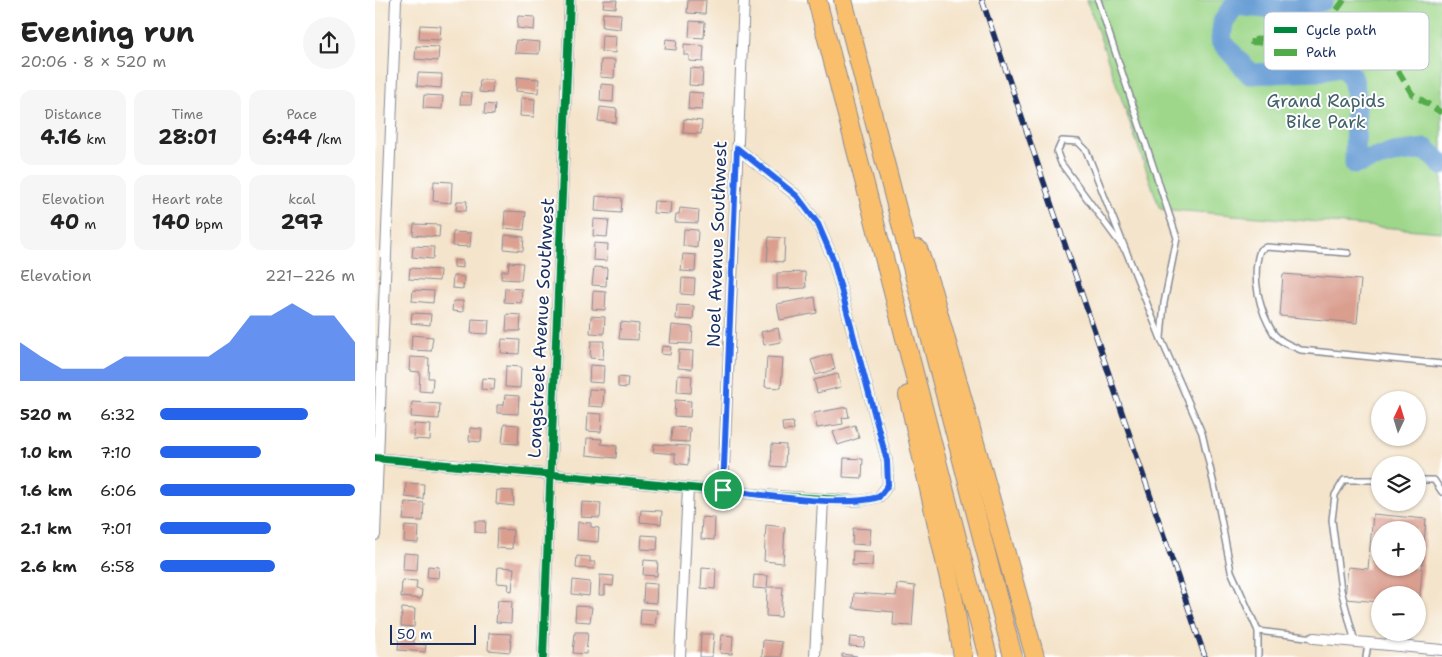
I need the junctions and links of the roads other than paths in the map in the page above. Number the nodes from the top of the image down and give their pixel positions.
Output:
1 (396, 0) edge
2 (570, 0) edge
3 (744, 0) edge
4 (817, 0) edge
5 (843, 0) edge
6 (1098, 0) edge
7 (737, 148) junction
8 (887, 169) junction
9 (872, 215) junction
10 (1127, 253) junction
11 (1348, 253) dead end
12 (1161, 339) junction
13 (1442, 364) edge
14 (376, 458) edge
15 (549, 474) junction
16 (1371, 480) edge
17 (1426, 480) edge
18 (688, 488) junction
19 (723, 490) junction
20 (1442, 492) edge
21 (823, 500) junction
22 (375, 535) edge
23 (1258, 631) junction
24 (1314, 638) joint
25 (1355, 642) junction
26 (1368, 643) junction
27 (1442, 650) edge
28 (543, 657) edge
29 (680, 657) edge
30 (815, 657) edge
31 (963, 657) edge
32 (987, 657) edge
33 (1013, 657) edge
34 (1035, 657) edge
35 (1258, 657) edge
36 (1366, 657) edge

1 - 14 street
2 - 15 street, Longstreet Avenue Southwest
3 - 7 street, Noel Avenue Southwest
4 - 9 highway
5 - 8 highway
6 - 12 lane
7 - 19 street, Noel Avenue Southwest
7 - 21 street
8 - 33 highway
8 - 34 highway
9 - 31 highway
9 - 32 highway
10 - 10 lane
10 - 12 lane
11 - 13 lane
12 - 23 lane
14 - 15 street
14 - 22 street
15 - 18 street
15 - 28 street, Longstreet Avenue Southwest
16 - 25 lane
17 - 20 lane
18 - 19 street
18 - 29 street
19 - 21 street
21 - 30 street
23 - 24 lane
23 - 35 lane
24 - 25 street
25 - 26 street
26 - 27 street
26 - 36 lane

